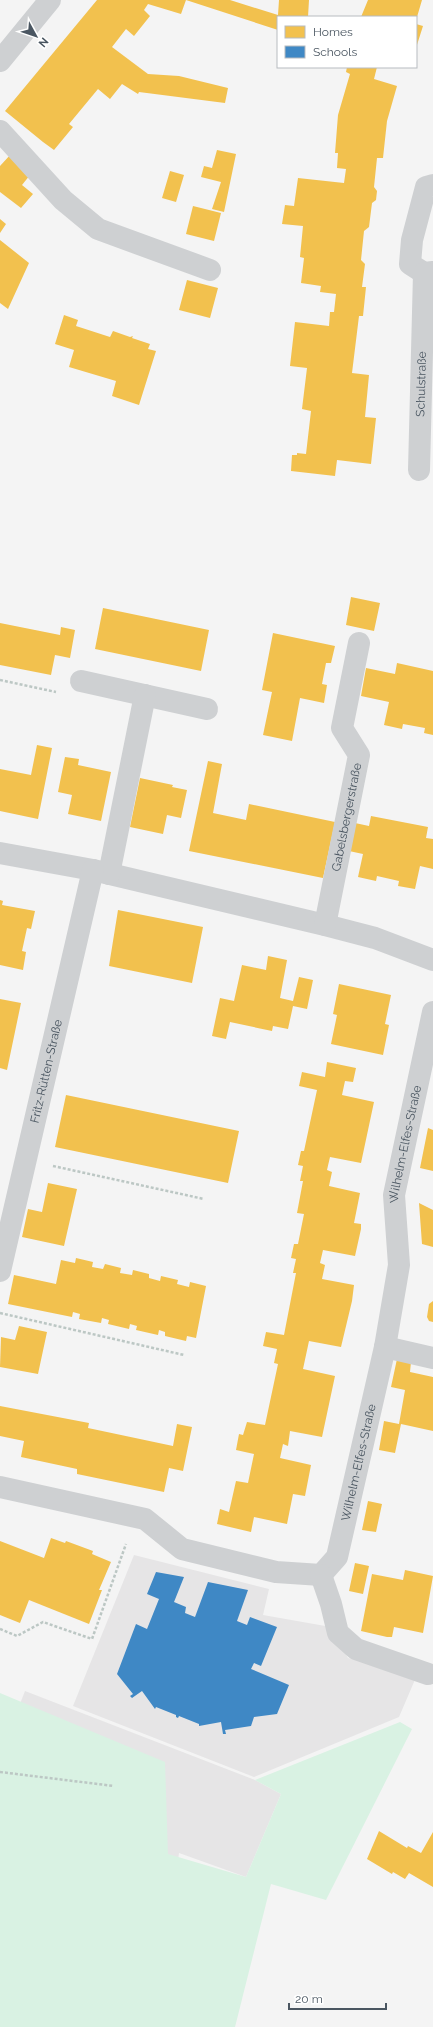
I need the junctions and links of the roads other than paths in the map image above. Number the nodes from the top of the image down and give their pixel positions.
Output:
1 (50, 0) edge
2 (0, 61) edge
3 (0, 131) edge
4 (433, 185) edge
5 (210, 270) dead end
6 (428, 272) edge
7 (419, 470) dead end
8 (359, 643) dead end
9 (81, 681) road end
10 (145, 695) junction
11 (207, 709) dead end
12 (0, 853) edge
13 (101, 872) junction
14 (325, 925) junction
15 (433, 960) edge
16 (433, 1012) edge
17 (7, 1208) edge
18 (0, 1271) edge
19 (385, 1347) junction
20 (433, 1358) edge
21 (0, 1487) edge
22 (321, 1575) junction
23 (428, 1674) dead end

1 - 2 street
3 - 5 street
4 - 6 street, Schulstraße
6 - 7 street, Schulstraße
8 - 14 street, Gabelsbergerstraße
9 - 10 street
10 - 11 street
10 - 13 street
12 - 13 street
13 - 14 street
13 - 17 street, Fritz-Rütten-Straße
14 - 15 street
16 - 19 street, Wilhelm-Elfes-Straße
17 - 18 street, Fritz-Rütten-Straße
19 - 20 street
19 - 22 street, Wilhelm-Elfes-Straße
21 - 22 street
22 - 23 street

